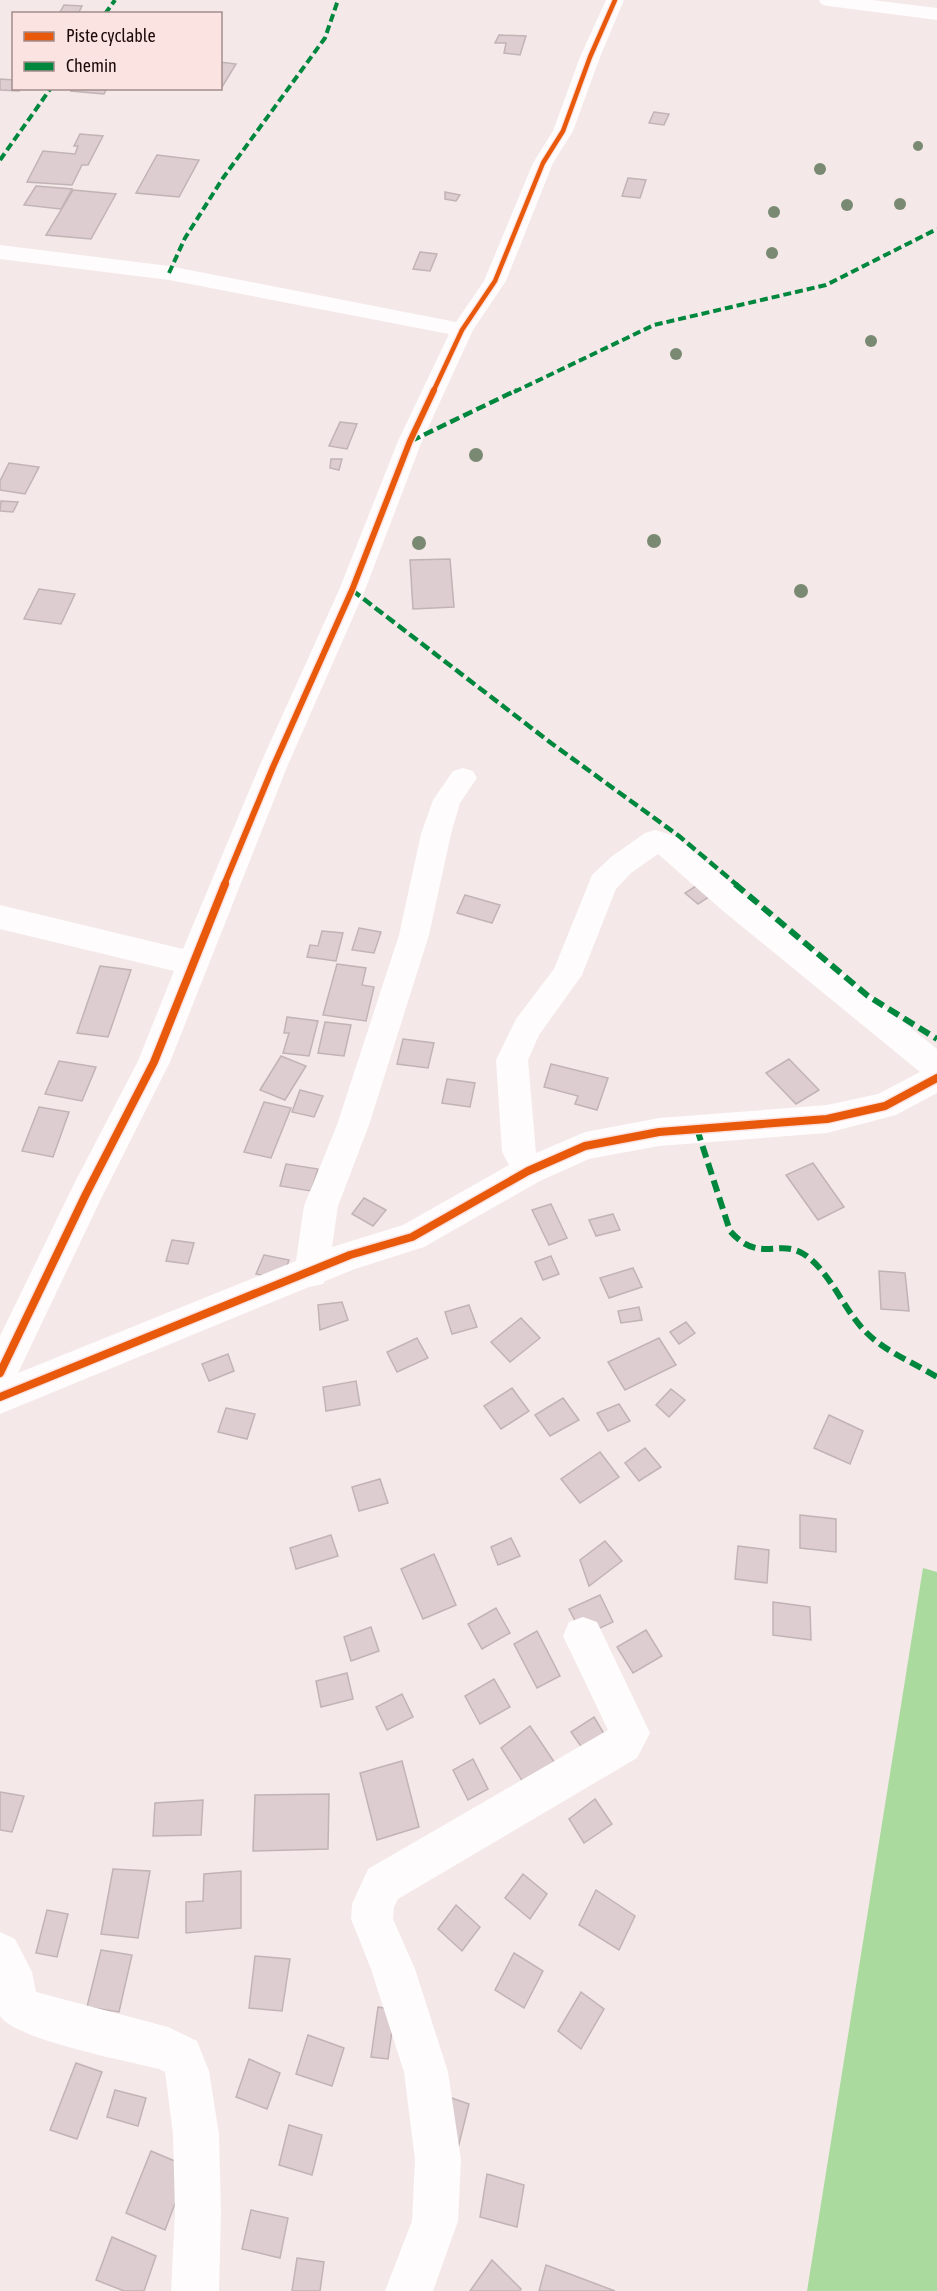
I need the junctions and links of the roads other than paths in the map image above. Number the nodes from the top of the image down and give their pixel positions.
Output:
1 (615, 0) edge
2 (828, 0) edge
3 (937, 14) edge
4 (0, 252) edge
5 (462, 330) junction
6 (463, 778) dead end
7 (0, 917) edge
8 (192, 963) junction
9 (937, 1067) edge
10 (937, 1078) edge
11 (528, 1171) junction
12 (311, 1273) junction
13 (0, 1373) edge
14 (0, 1397) edge
15 (583, 1636) dead end
16 (0, 1954) edge
17 (195, 2291) edge
18 (409, 2291) edge

1 - 5 street
2 - 3 street
4 - 5 street
5 - 8 street
6 - 12 street
7 - 8 street
8 - 13 street
9 - 11 street
10 - 11 street
11 - 12 street
12 - 14 street
15 - 18 street
16 - 17 street

